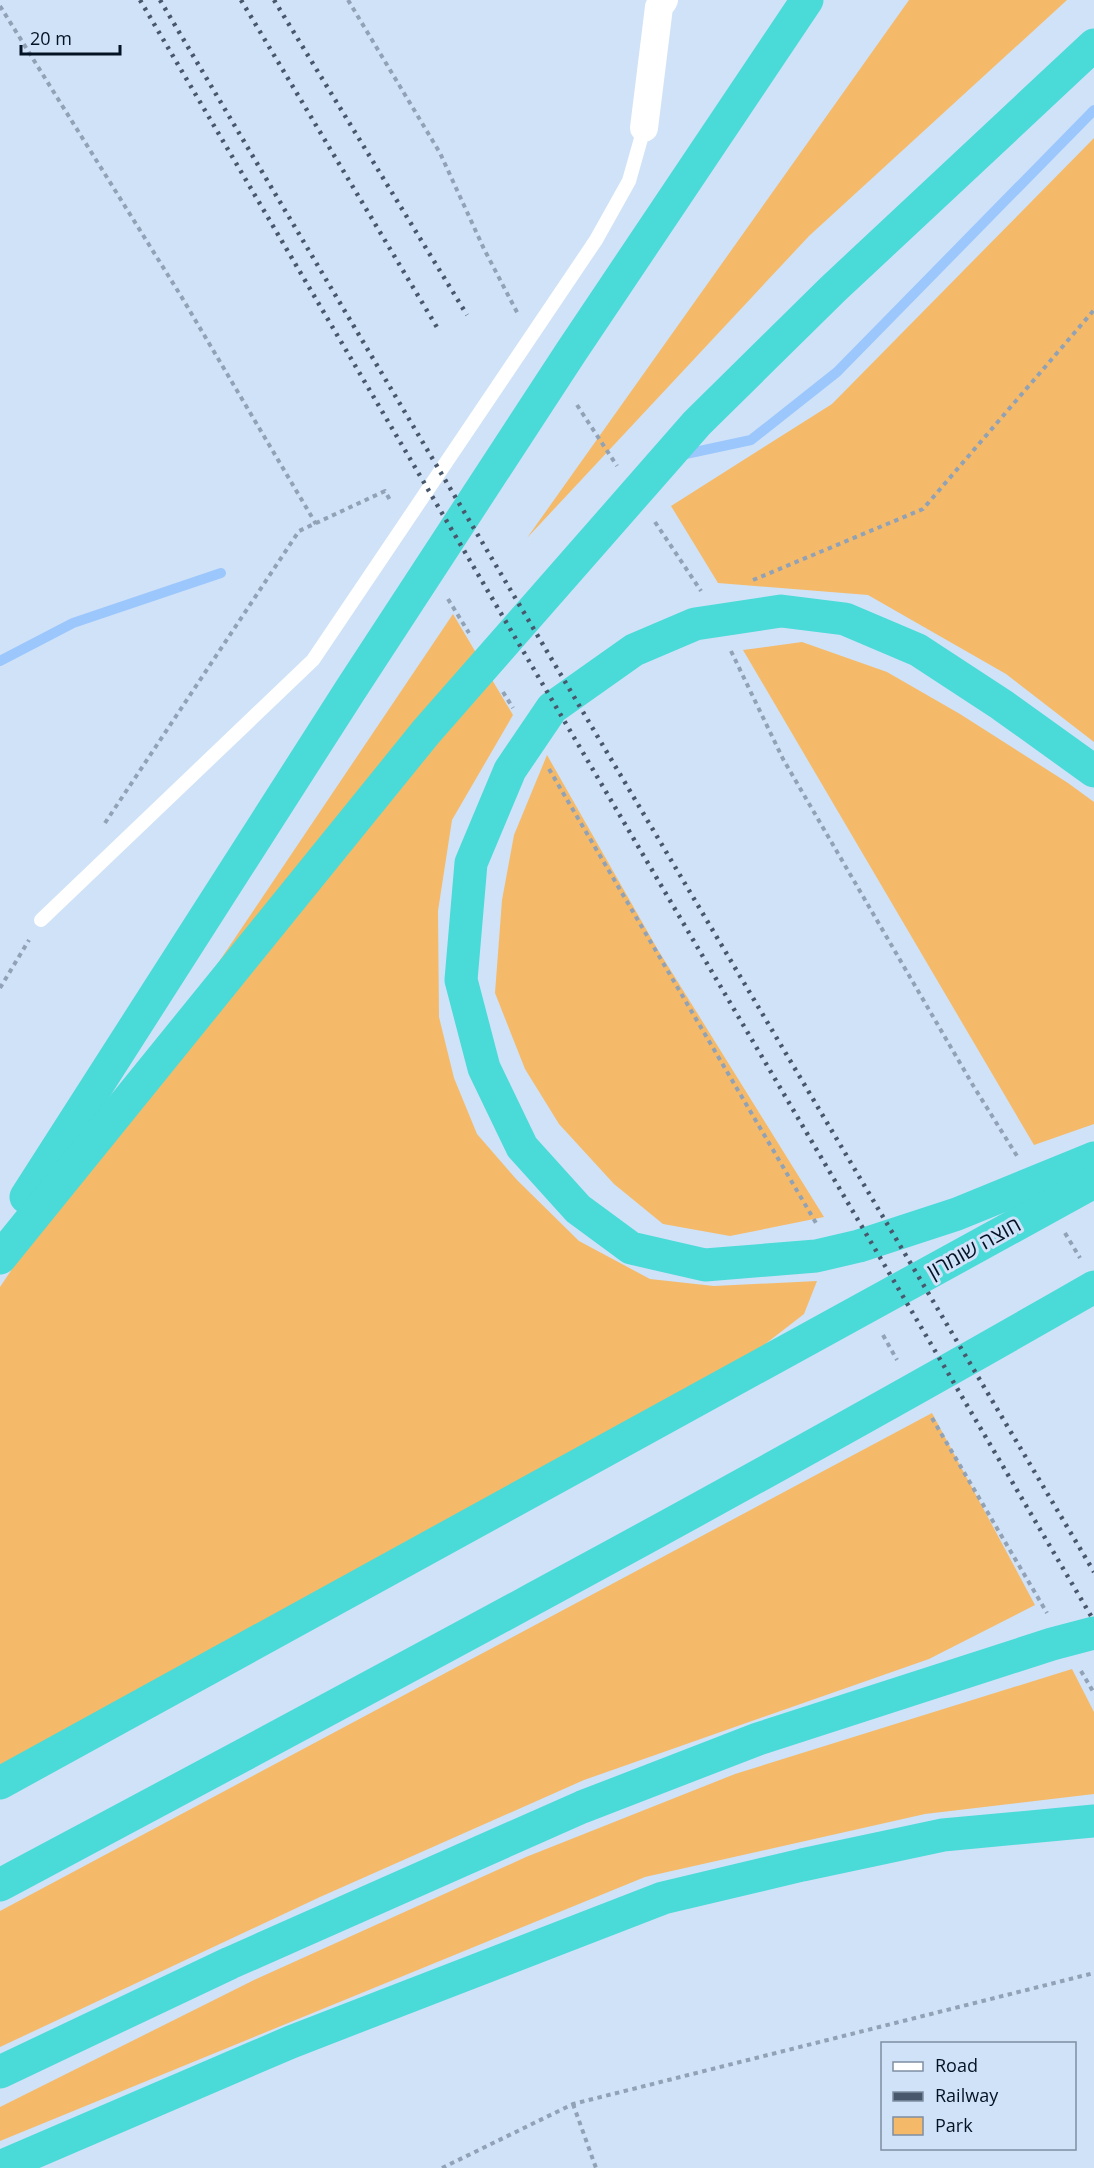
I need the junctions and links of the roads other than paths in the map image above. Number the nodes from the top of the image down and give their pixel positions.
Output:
1 (664, 0) edge
2 (807, 0) edge
3 (1094, 45) edge
4 (644, 128) joint
5 (1094, 771) edge
6 (41, 920) road end
7 (1086, 1173) edge
8 (0, 1236) edge
9 (0, 1258) edge
10 (1094, 1287) edge
11 (1094, 1633) edge
12 (0, 1783) edge
13 (1094, 1821) edge
14 (0, 1885) edge
15 (0, 2072) edge
16 (0, 2167) edge

1 - 4 street
2 - 8 highway
3 - 9 highway
4 - 6 lane
5 - 7 highway
7 - 12 highway, חוצה שומרון
10 - 14 highway
11 - 15 highway
13 - 16 highway

